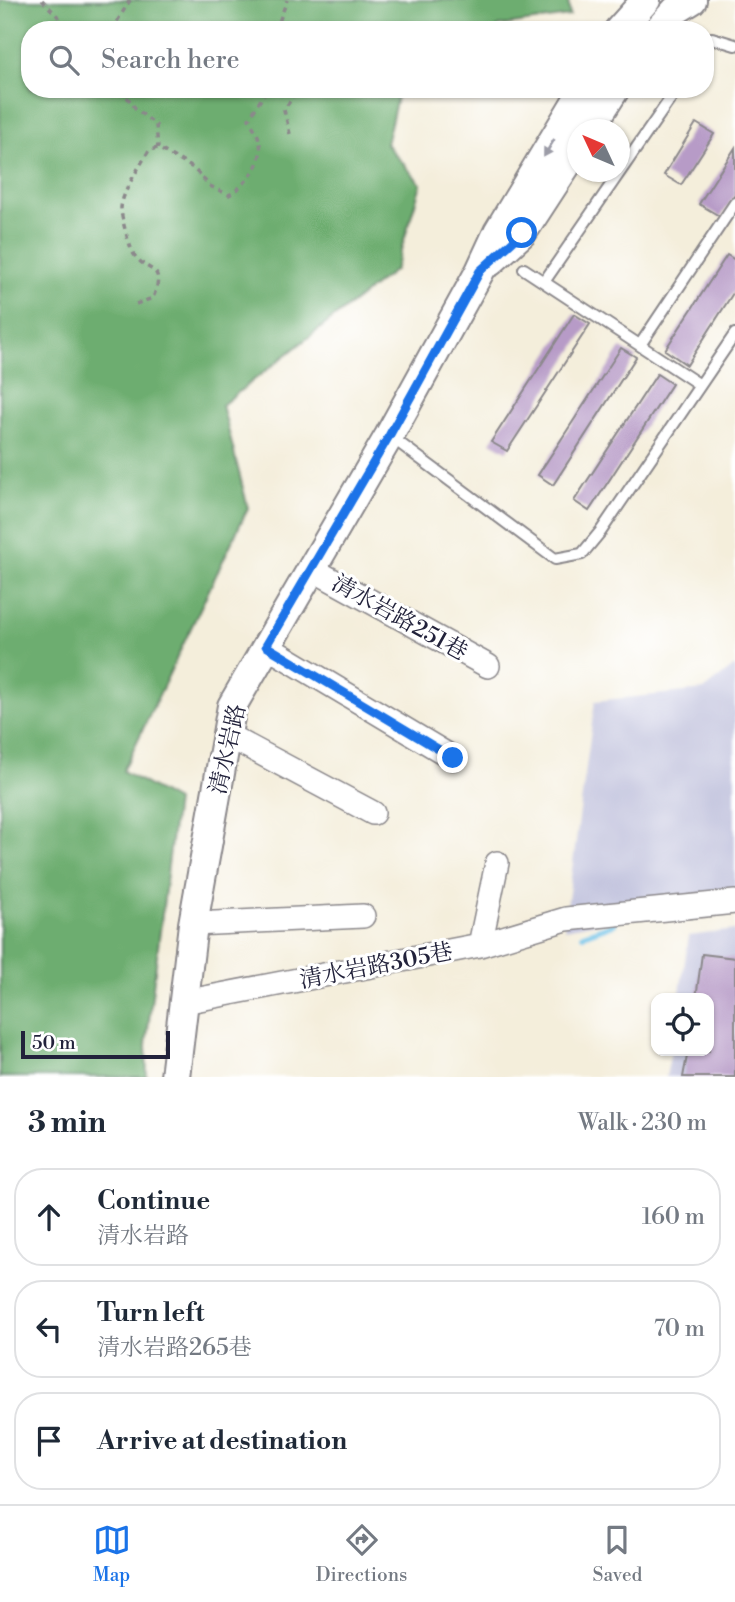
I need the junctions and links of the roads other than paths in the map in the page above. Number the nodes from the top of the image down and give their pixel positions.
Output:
1 (646, 0) edge
2 (627, 21) edge
3 (714, 39) edge
4 (735, 45) edge
5 (579, 98) edge
6 (609, 98) edge
7 (671, 98) edge
8 (596, 119) edge
9 (567, 164) edge
10 (735, 203) edge
11 (524, 269) dead end
12 (480, 271) junction
13 (544, 282) junction
14 (735, 334) edge
15 (640, 345) junction
16 (700, 385) junction
17 (389, 436) junction
18 (312, 569) junction
19 (266, 646) junction
20 (488, 666) dead end
21 (227, 735) junction
22 (453, 758) dead end
23 (373, 813) dead end
24 (497, 863) dead end
25 (735, 902) edge
26 (363, 916) dead end
27 (193, 924) junction
28 (480, 945) junction
29 (184, 1002) junction
30 (175, 1077) edge

1 - 2 street
3 - 4 lane
5 -> 12 street, 清水岩路
6 - 8 street
7 - 13 lane
9 - 12 street, 清水岩路
10 - 15 lane
11 - 13 lane
12 - 17 street, 清水岩路
13 - 15 lane
14 - 16 lane
15 - 16 lane
16 - 17 lane
17 - 18 street, 清水岩路
18 - 19 street, 清水岩路
18 - 20 street, 清水岩路251巷
19 - 21 street, 清水岩路
19 - 22 street
21 - 23 street
21 - 27 street, 清水岩路
24 - 28 street
25 - 28 street, 清水岩路305巷
26 - 27 street
27 - 29 street, 清水岩路
28 - 29 street, 清水岩路305巷
29 - 30 street, 清水岩路

